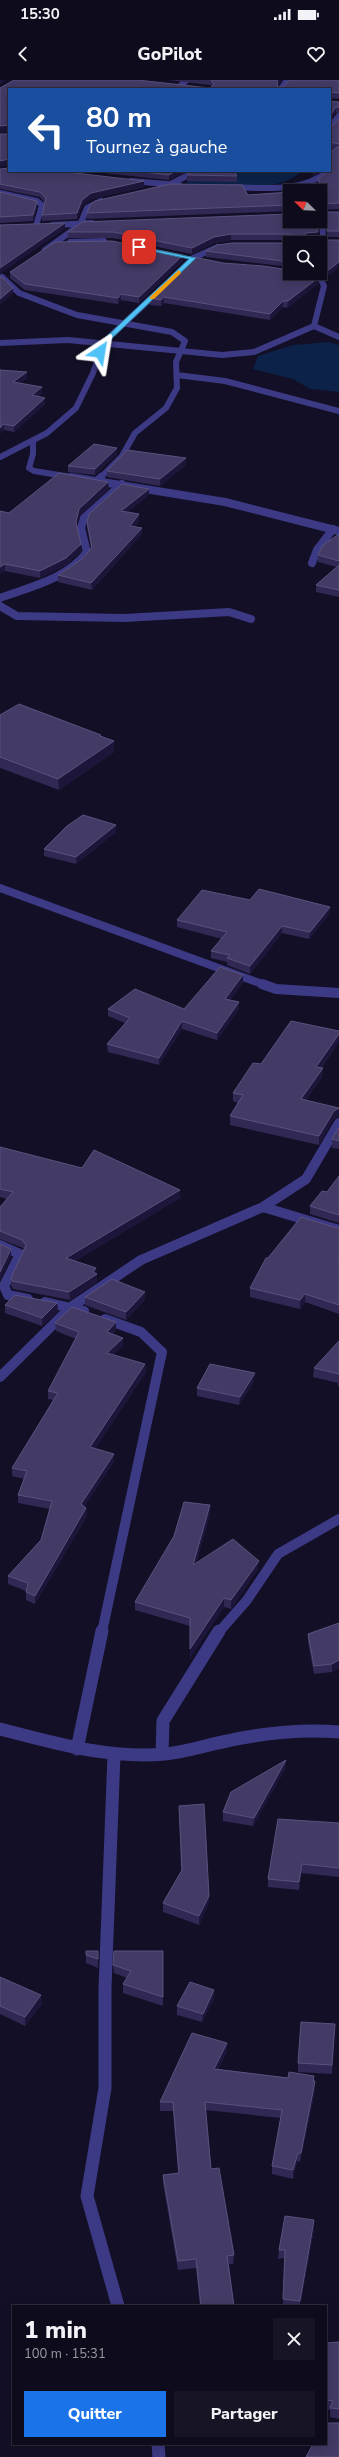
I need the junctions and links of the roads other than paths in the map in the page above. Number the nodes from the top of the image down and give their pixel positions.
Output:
1 (187, 80) edge
2 (172, 85) edge
3 (180, 86) junction
4 (188, 87) edge
5 (339, 116) edge
6 (331, 128) edge
7 (194, 172) edge
8 (327, 172) edge
9 (123, 180) edge
10 (170, 185) junction
11 (184, 186) edge
12 (222, 187) edge
13 (147, 190) edge
14 (0, 193) edge
15 (108, 199) edge
16 (82, 223) junction
17 (97, 223) edge
18 (28, 226) edge
19 (36, 226) junction
20 (112, 242) edge
21 (327, 242) edge
22 (331, 242) edge
23 (54, 243) junction
24 (224, 245) edge
25 (37, 256) edge
26 (186, 257) dead end
27 (193, 258) junction
28 (209, 261) edge
29 (179, 272) edge
30 (3, 277) edge
31 (320, 280) edge
32 (168, 282) edge
33 (124, 325) junction
34 (314, 326) junction
35 (339, 337) edge
36 (104, 342) junction
37 (0, 343) edge
38 (181, 352) junction
39 (176, 375) junction
40 (339, 411) edge
41 (33, 441) junction
42 (0, 457) edge
43 (98, 480) junction
44 (122, 484) junction
45 (336, 530) edge
46 (312, 563) dead end
47 (0, 598) edge
48 (0, 606) edge
49 (251, 619) dead end
50 (0, 888) edge
51 (339, 993) edge
52 (339, 1123) edge
53 (263, 1207) junction
54 (339, 1230) edge
55 (0, 1245) edge
56 (71, 1307) junction
57 (0, 1377) edge
58 (339, 1519) edge
59 (0, 1730) edge
60 (339, 1732) edge
61 (77, 1749) junction
62 (162, 1754) junction
63 (114, 1755) junction
64 (118, 2305) edge
65 (158, 2445) edge
66 (159, 2457) edge

1 - 3 street
2 - 3 street
3 - 4 street
5 - 6 street
7 - 10 street
8 - 12 street
9 - 10 street
10 - 11 street
10 - 13 street
14 - 19 street
15 - 16 street
16 - 17 street
16 - 19 street
16 - 23 street
18 - 19 street
20 - 23 street
21 - 22 street
23 - 25 street
24 - 27 street
26 - 27 street
27 - 28 street
27 - 29 street
30 - 33 street
31 - 34 street
32 - 33 street
33 - 36 street
33 - 38 street
34 - 35 street
34 - 38 street
36 - 37 street
36 - 38 street
36 - 41 street
38 - 39 street
39 - 40 street
39 - 43 street
41 - 42 street
41 - 43 street
43 - 44 street
44 - 45 street
44 - 47 street
45 - 46 street
48 - 49 street
50 - 51 street
52 - 53 street
53 - 54 street
53 - 56 street
55 - 56 street
56 - 57 street
56 - 61 street
58 - 62 street
59 - 61 street
60 - 62 street
61 - 63 street
62 - 63 street
63 - 64 street
65 - 66 street

